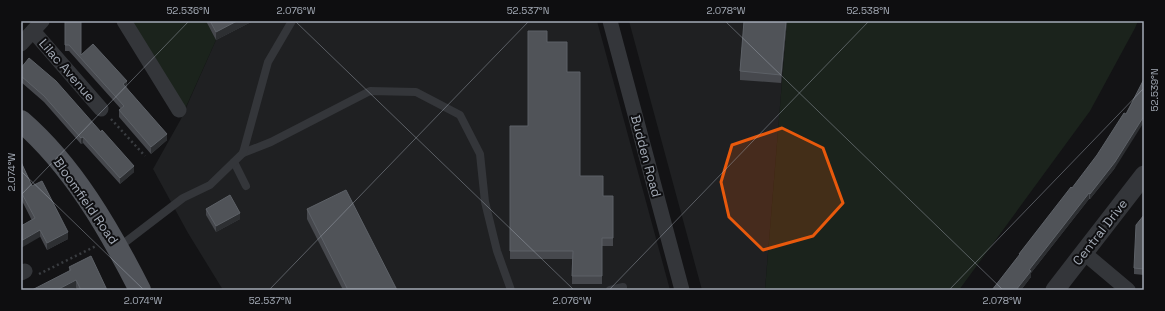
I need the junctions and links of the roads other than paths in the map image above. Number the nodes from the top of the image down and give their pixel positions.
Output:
1 (124, 21) edge
2 (292, 21) edge
3 (610, 21) edge
4 (38, 26) edge
5 (21, 44) edge
6 (101, 109) road end
7 (179, 110) dead end
8 (21, 121) edge
9 (243, 153) junction
10 (234, 162) junction
11 (1144, 175) edge
12 (246, 186) dead end
13 (115, 243) junction
14 (1084, 253) junction
15 (623, 287) dead end
16 (140, 290) edge
17 (511, 290) edge
18 (610, 290) edge
19 (682, 290) edge
20 (1055, 290) edge
21 (1128, 290) edge

1 - 7 street
2 - 9 lane
3 - 19 street, Budden Road
4 - 5 street
4 - 6 street, Lilac Avenue
8 - 13 main road, Bloomfield Road
9 - 10 lane
9 - 17 lane
10 - 12 lane
10 - 13 lane
11 - 14 street, Central Drive
13 - 16 main road, Bloomfield Road
14 - 20 street, Central Drive
14 - 21 street
15 - 18 lane

